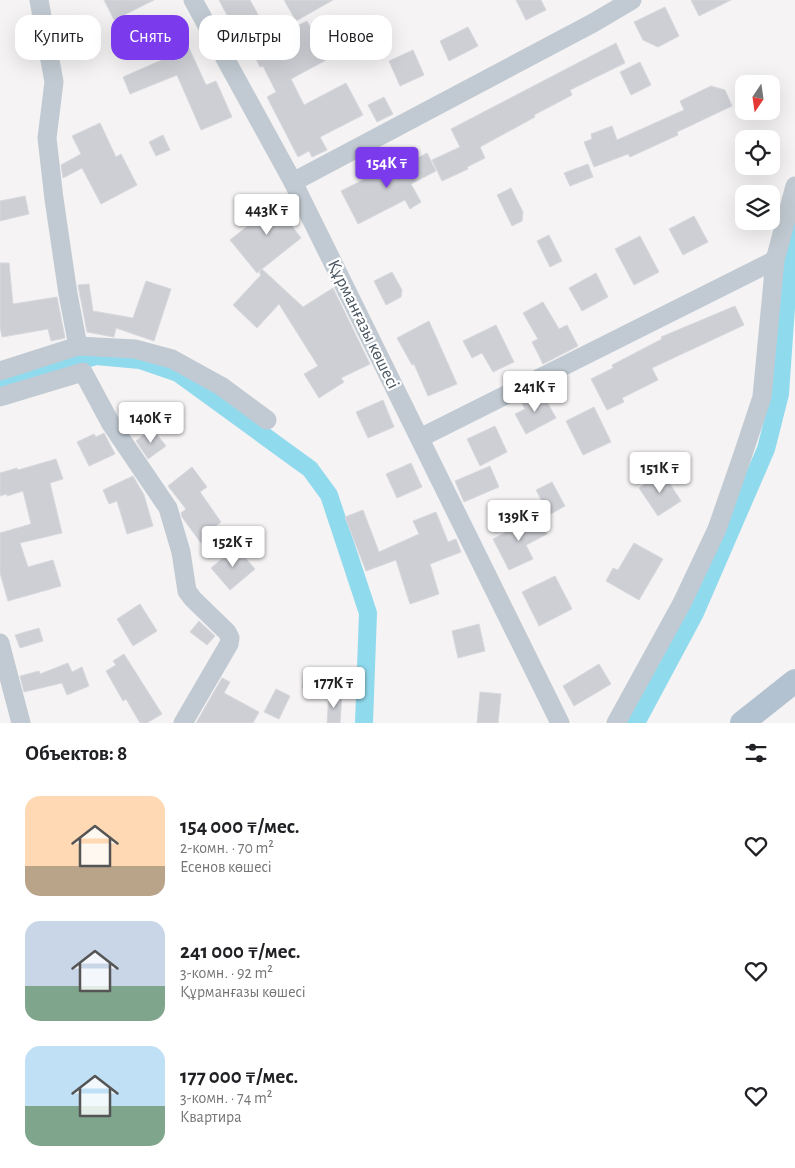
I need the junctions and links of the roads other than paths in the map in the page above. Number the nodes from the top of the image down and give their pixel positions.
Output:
1 (39, 0) edge
2 (193, 0) edge
3 (632, 0) edge
4 (293, 182) junction
5 (795, 186) edge
6 (775, 260) junction
7 (78, 346) junction
8 (0, 371) edge
9 (0, 397) edge
10 (267, 420) dead end
11 (420, 438) junction
12 (0, 643) edge
13 (795, 680) edge
14 (21, 723) edge
15 (183, 723) edge
16 (560, 723) edge
17 (616, 723) edge
18 (742, 723) edge

1 - 7 street
2 - 4 street, Құрманғазы көшесі
3 - 4 street
4 - 11 street, Құрманғазы көшесі
5 - 6 street
6 - 11 street
6 - 17 street
7 - 8 street
7 - 10 street
9 - 15 street
11 - 16 street, Құрманғазы көшесі
12 - 14 street
13 - 18 main road

